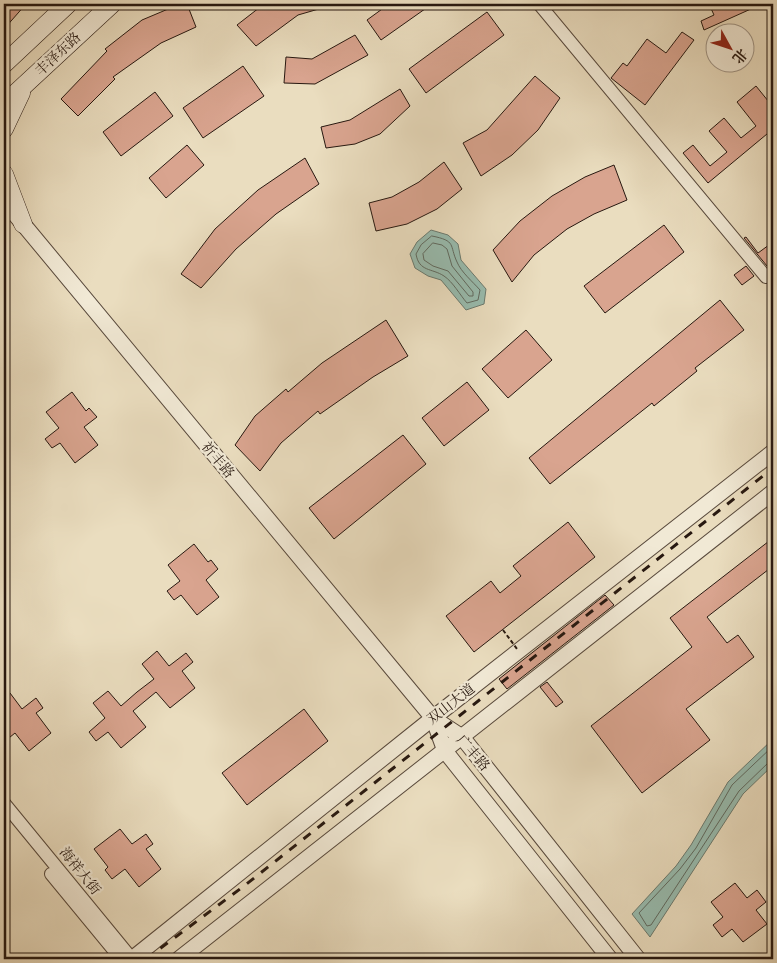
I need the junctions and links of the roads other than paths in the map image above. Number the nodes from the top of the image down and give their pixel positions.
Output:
1 (68, 4) edge
2 (112, 4) edge
3 (539, 4) edge
4 (4, 64) edge
5 (30, 80) junction
6 (4, 104) edge
7 (4, 129) edge
8 (4, 174) edge
9 (4, 201) edge
10 (23, 224) junction
11 (766, 277) dead end
12 (773, 452) edge
13 (773, 492) edge
14 (433, 718) junction
15 (462, 737) junction
16 (445, 751) junction
17 (4, 803) edge
18 (4, 816) edge
19 (121, 959) edge
20 (132, 959) edge
21 (179, 959) edge
22 (610, 959) edge
23 (638, 959) edge

1 - 4 main road
2 - 5 main road, 丰泽东路
3 - 11 street
5 - 6 main road, 丰泽东路
5 - 7 main road
8 - 10 main road
9 - 10 street, 祈丰路
10 - 14 street, 祈丰路
12 - 14 street, 双山大道
13 - 15 street
14 - 15 street, 广丰路
14 - 16 street, 广丰路
14 - 20 street, 双山大道
15 - 16 street
15 - 23 street, 广丰路
16 - 21 street
16 - 22 street, 广丰路
17 - 20 street, 海祥大街
18 - 19 street, 海祥大街

